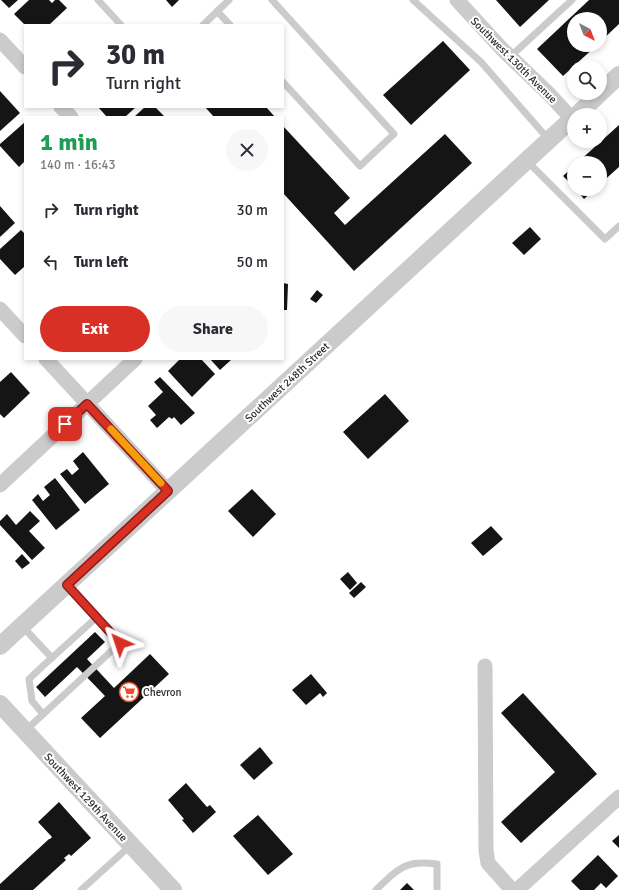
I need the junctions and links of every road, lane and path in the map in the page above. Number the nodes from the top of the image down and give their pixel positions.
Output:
1 (98, 0) edge
2 (229, 0) edge
3 (272, 0) edge
4 (413, 0) edge
5 (457, 0) edge
6 (571, 0) edge
7 (217, 11) junction
8 (120, 24) edge
9 (204, 24) edge
10 (229, 24) edge
11 (0, 40) edge
12 (510, 57) junction
13 (24, 67) edge
14 (617, 81) edge
15 (284, 83) edge
16 (62, 108) edge
17 (585, 108) edge
18 (567, 111) edge
19 (70, 116) edge
20 (567, 123) edge
21 (549, 140) junction
22 (527, 161) junction
23 (619, 226) edge
24 (0, 309) edge
25 (24, 335) edge
26 (47, 360) edge
27 (134, 360) edge
28 (87, 404) junction
29 (0, 485) edge
30 (168, 491) junction
31 (67, 585) junction
32 (97, 617) junction
33 (22, 626) junction
34 (0, 646) edge
35 (52, 658) junction
36 (485, 666) dead end
37 (0, 704) edge
38 (43, 714) junction
39 (25, 731) junction
40 (619, 797) edge
41 (131, 845) junction
42 (167, 888) edge
43 (81, 890) edge
44 (376, 890) edge
45 (437, 890) edge
46 (512, 890) edge
47 (517, 890) edge

1 - 8 lane
2 - 7 lane
3 - 15 lane
4 - 21 lane
5 - 12 street, Southwest 130th Avenue
6 - 12 lane
7 - 9 lane
7 - 10 lane
11 - 13 street
12 - 18 street, Southwest 130th Avenue
14 - 17 street, Southwest 248th Street
16 - 19 street
20 - 21 street, Southwest 248th Street
21 - 22 street, Southwest 248th Street
22 - 23 lane
22 - 30 street, Southwest 248th Street
24 - 25 street
26 - 28 street
27 - 28 street
28 - 29 street
28 - 30 street
30 - 31 street, Southwest 248th Street
31 - 32 lane
31 - 33 street, Southwest 248th Street
32 - 35 lane
32 - 38 lane
33 - 34 street, Southwest 248th Street
33 - 35 lane
35 - 38 lane
36 - 46 street
37 - 39 street, Southwest 129th Avenue
38 - 39 lane
39 - 41 street, Southwest 129th Avenue
40 - 47 street
41 - 42 street, Southwest 129th Avenue
41 - 43 lane
44 - 45 lane

